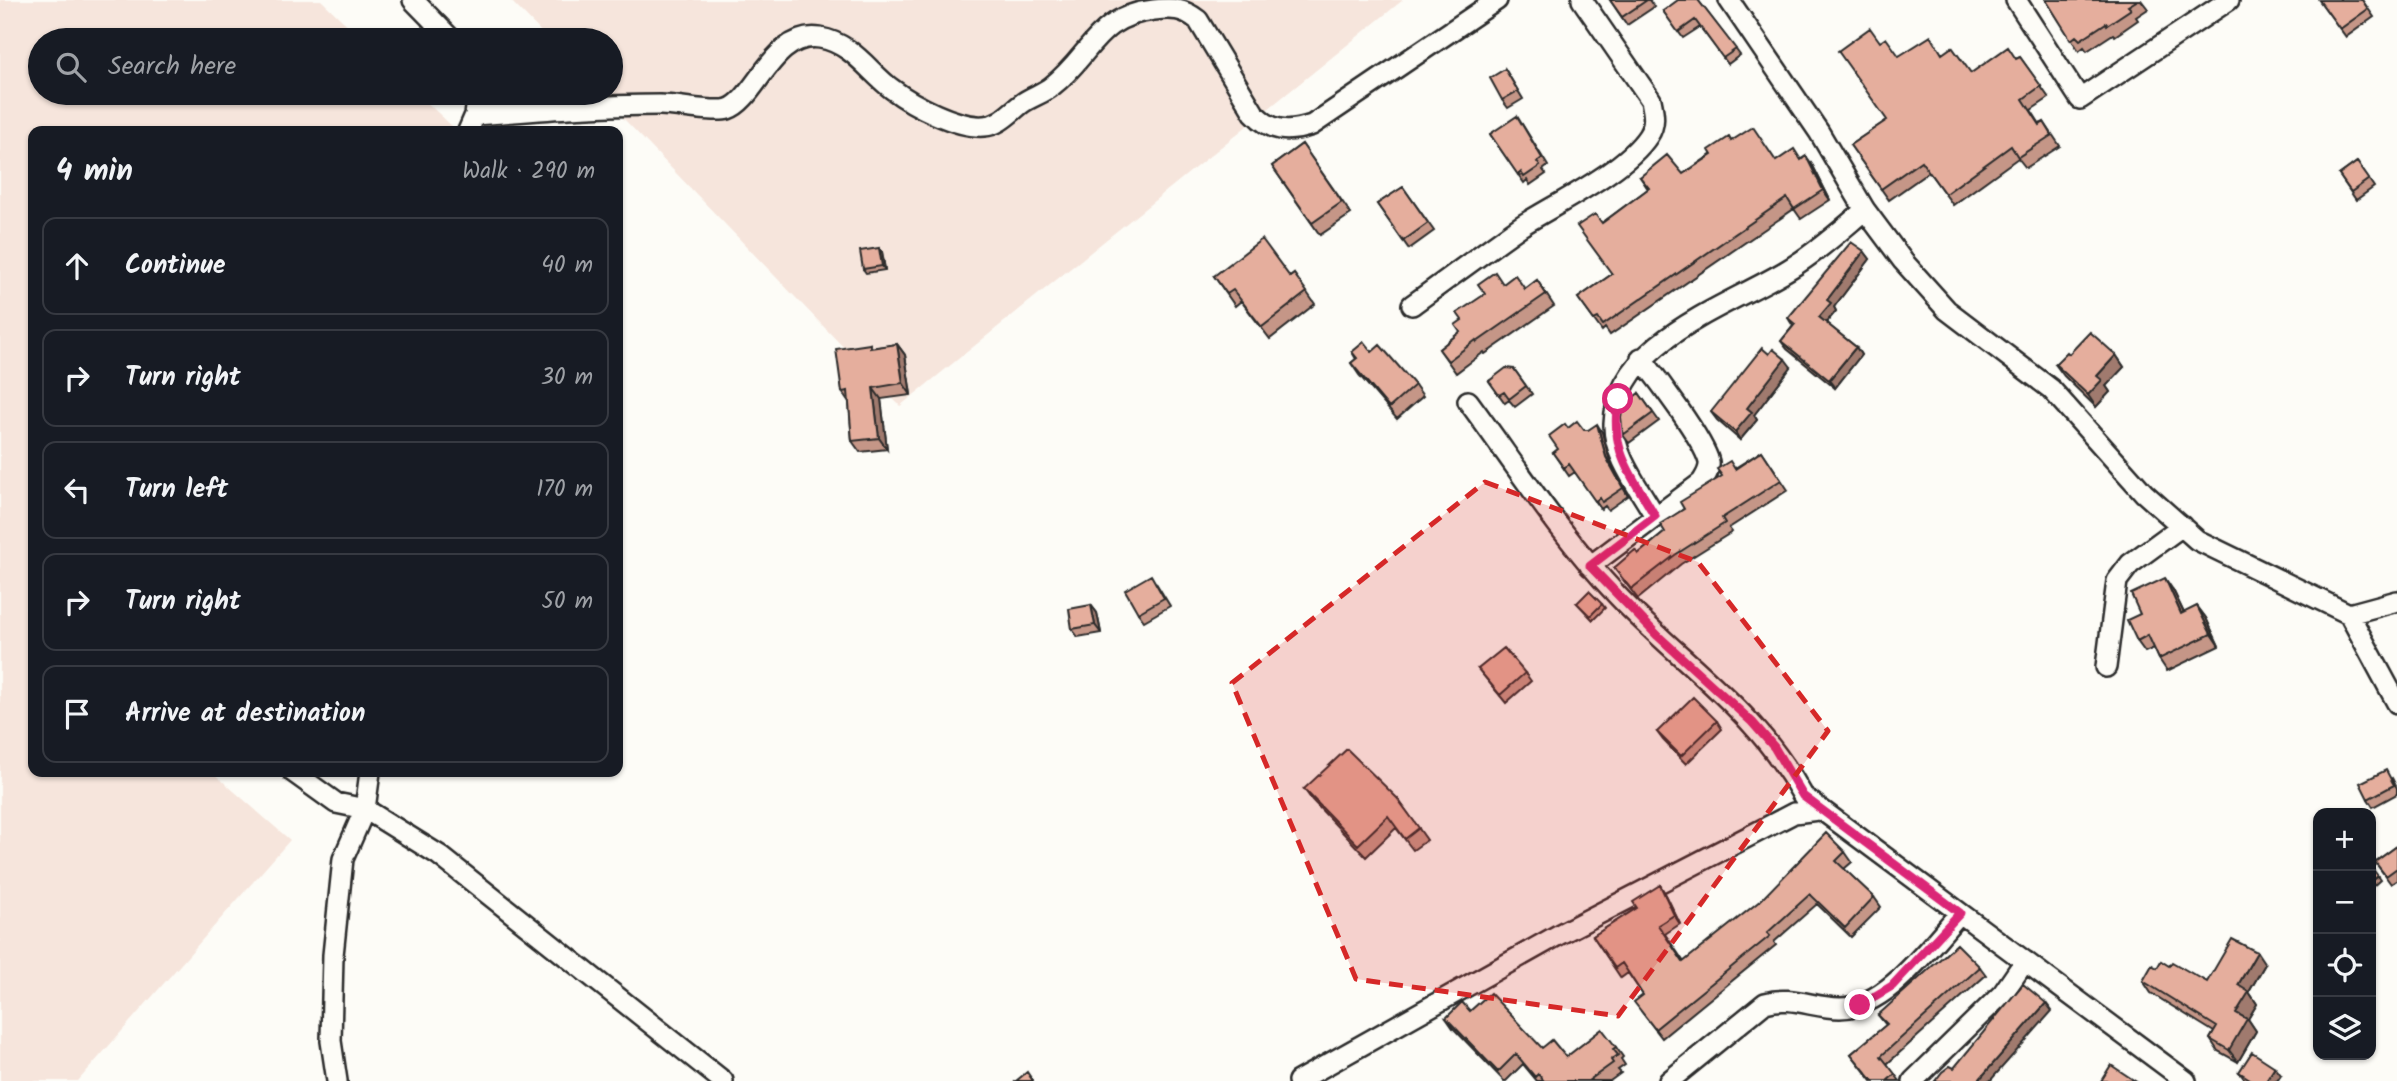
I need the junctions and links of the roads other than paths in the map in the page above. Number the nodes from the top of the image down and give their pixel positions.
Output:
1 (413, 0) edge
2 (1190, 0) edge
3 (1497, 0) edge
4 (1582, 0) edge
5 (1729, 0) edge
6 (2016, 0) edge
7 (2229, 0) edge
8 (1198, 20) junction
9 (440, 28) edge
10 (475, 105) edge
11 (471, 123) edge
12 (1866, 211) junction
13 (1412, 305) dead end
14 (1641, 358) junction
15 (1468, 401) dead end
16 (1655, 516) junction
17 (2182, 526) junction
18 (1590, 566) junction
19 (2397, 601) edge
20 (2349, 614) junction
21 (2106, 667) dead end
22 (2397, 704) edge
23 (300, 777) edge
24 (369, 777) edge
25 (365, 808) junction
26 (1818, 810) junction
27 (1960, 913) junction
28 (2025, 961) junction
29 (337, 1081) edge
30 (723, 1081) edge
31 (1298, 1081) edge
32 (1669, 1081) edge
33 (1913, 1081) edge
34 (2186, 1081) edge

1 - 9 street
2 - 8 street
3 - 8 street
4 - 13 street
5 - 12 street
6 - 7 street
8 - 11 street
10 - 11 street
12 - 14 street
12 - 17 street
14 - 16 street
14 - 16 street
15 - 18 street
16 - 18 street
17 - 20 street
17 - 21 street
18 - 26 street
19 - 20 street
20 - 22 street
23 - 25 street
24 - 25 street
25 - 29 street
25 - 30 street
26 - 27 street
26 - 31 street
27 - 28 street
27 - 32 street
28 - 33 street
28 - 34 street

